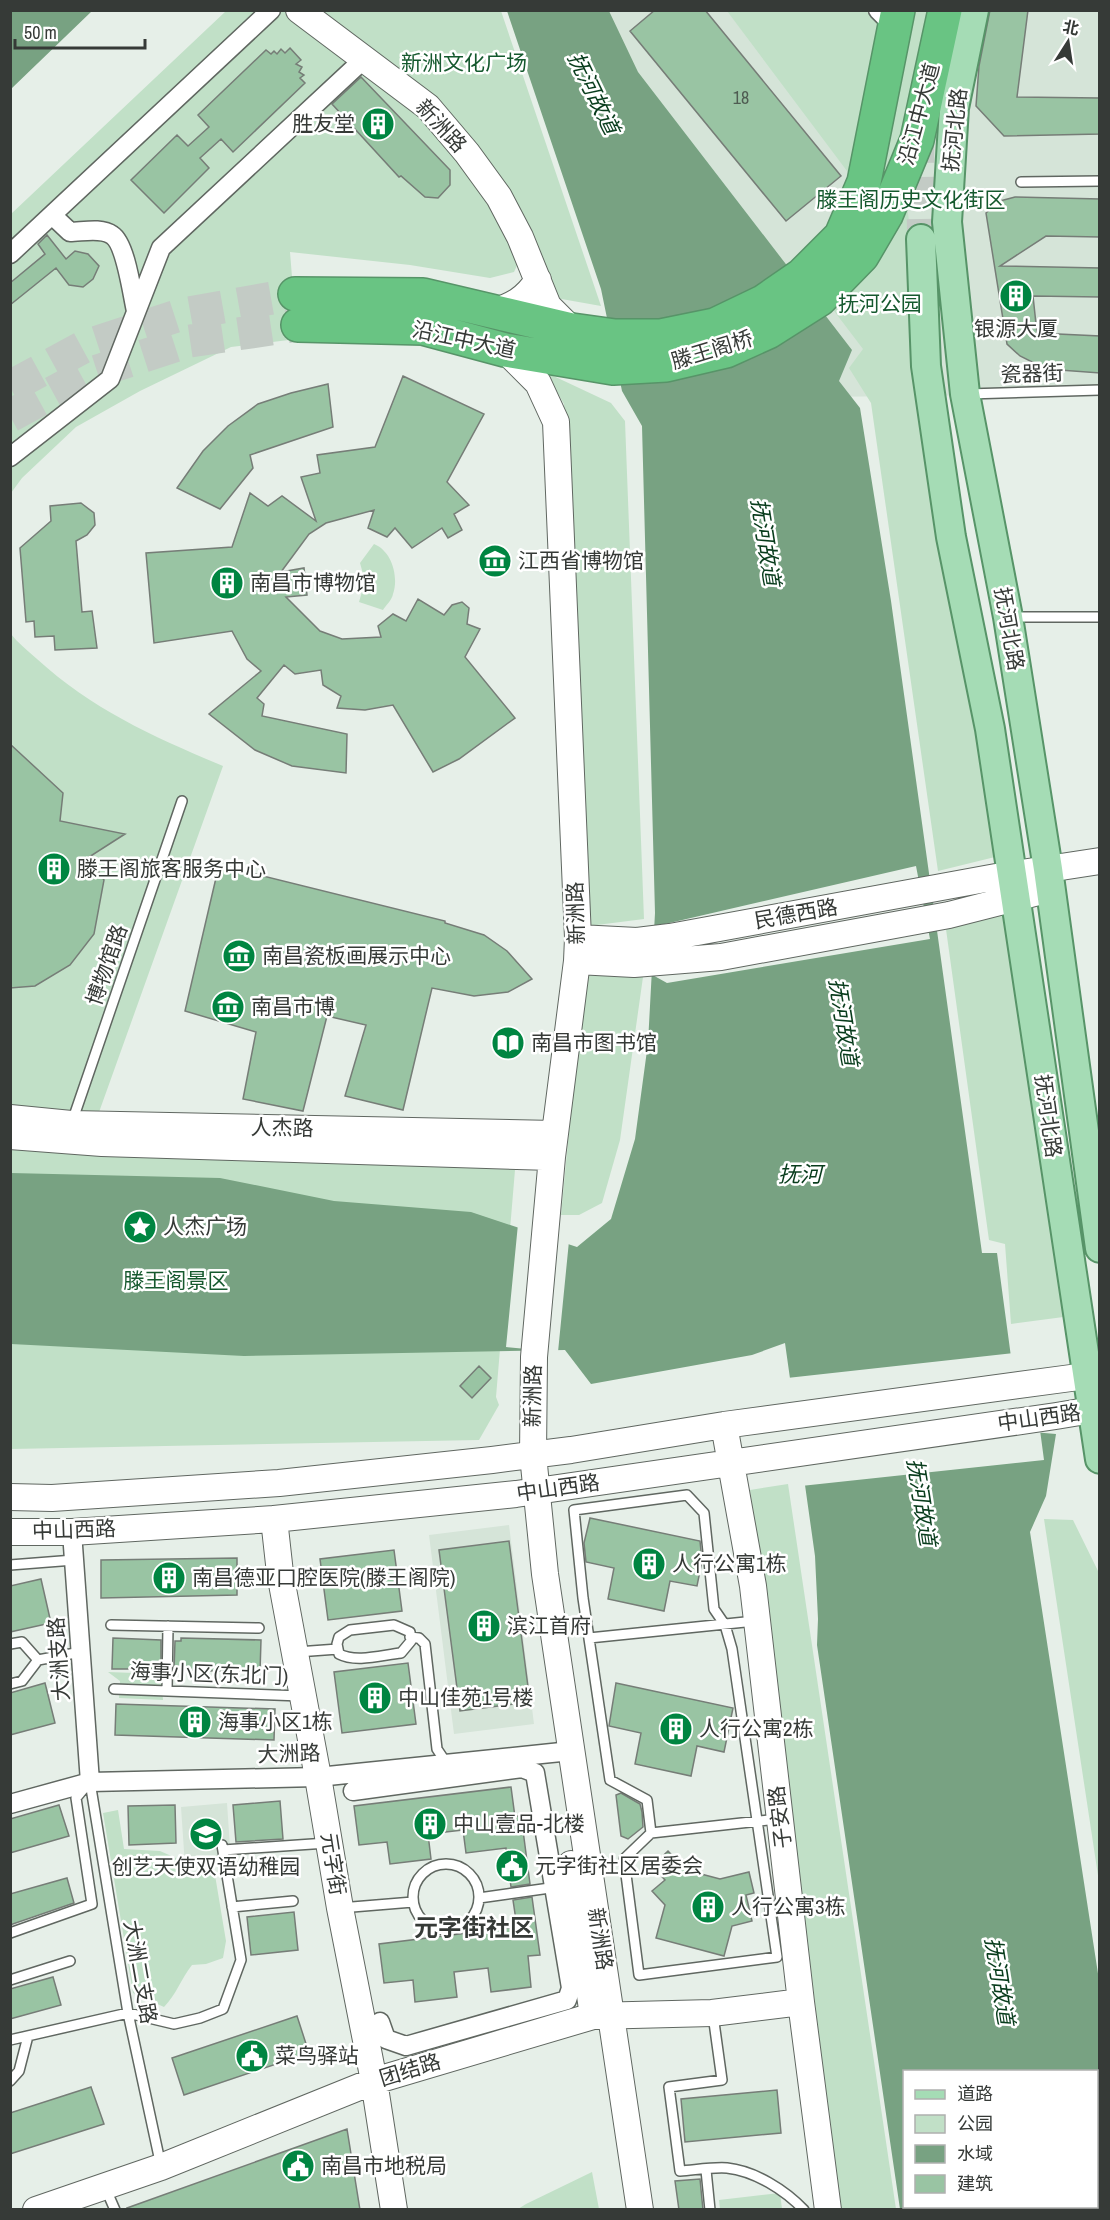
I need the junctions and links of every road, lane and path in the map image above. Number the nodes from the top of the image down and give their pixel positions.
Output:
1 (271, 10) edge
2 (299, 10) edge
3 (945, 10) edge
4 (974, 10) edge
5 (887, 13) edge
6 (364, 58) junction
7 (1100, 181) edge
8 (1021, 182) dead end
9 (52, 216) junction
10 (921, 239) tunnel mouth
11 (10, 254) edge
12 (538, 280) junction
13 (811, 287) junction
14 (136, 311) junction
15 (492, 313) junction
16 (572, 330) junction
17 (505, 350) junction
18 (594, 365) joint
19 (1100, 390) edge
20 (965, 394) junction
21 (10, 457) edge
22 (1008, 617) junction
23 (1100, 617) edge
24 (182, 801) dead end
25 (1100, 861) edge
26 (1049, 879) junction
27 (1014, 886) junction
28 (577, 950) junction
29 (636, 952) junction
30 (10, 1118) edge
31 (68, 1132) junction
32 (10, 1136) edge
33 (553, 1146) junction
34 (1100, 1248) edge
35 (1093, 1379) edge
36 (1096, 1407) edge
37 (724, 1425) junction
38 (533, 1455) junction
39 (1100, 1459) edge
40 (730, 1461) junction
41 (536, 1491) junction
42 (10, 1497) edge
43 (274, 1519) junction
44 (10, 1532) edge
45 (72, 1532) junction
46 (74, 1560) junction
47 (10, 1565) edge
48 (757, 1621) junction
49 (111, 1625) dead end
50 (725, 1625) junction
51 (168, 1626) junction
52 (259, 1628) dead end
53 (410, 1638) junction
54 (589, 1638) junction
55 (10, 1644) edge
56 (338, 1649) junction
57 (81, 1652) junction
58 (295, 1652) junction
59 (38, 1660) junction
60 (10, 1684) edge
61 (114, 1689) dead end
62 (167, 1691) junction
63 (303, 1696) junction
64 (563, 1752) junction
65 (447, 1764) junction
66 (318, 1777) junction
67 (90, 1782) junction
68 (353, 1791) dead end
69 (10, 1804) edge
70 (769, 1820) junction
71 (651, 1833) junction
72 (329, 1842) junction
73 (564, 1886) junction
74 (479, 1898) junction
75 (292, 1901) dead end
76 (413, 1902) junction
77 (232, 1906) junction
78 (340, 1908) junction
79 (10, 1933) edge
80 (70, 1962) dead end
81 (10, 1980) edge
82 (801, 2002) junction
83 (128, 2013) junction
84 (712, 2013) junction
85 (603, 2016) junction
86 (380, 2022) dead end
87 (28, 2036) junction
88 (10, 2040) edge
89 (375, 2081) junction
90 (10, 2082) edge
91 (160, 2167) junction
92 (706, 2170) junction
93 (104, 2186) junction
94 (83, 2202) edge
95 (36, 2210) edge
96 (115, 2210) edge
97 (394, 2210) edge
98 (640, 2210) edge
99 (710, 2210) edge
100 (804, 2210) edge
101 (828, 2210) edge

1 - 9 street
2 - 6 main road, 新洲路
3 - 13 highway, 沿江中大道
4 - 20 main road, 抚河北路
5 - 13 highway, 沿江中大道
6 - 12 main road, 新洲路
6 - 14 street
7 - 8 lane
9 - 11 street
9 - 14 street
10 - 27 main road, 抚河北路
12 - 15 main road
12 - 16 main road, 新洲路
13 - 16 highway, 滕王阁桥
13 - 18 highway, 滕王阁桥
14 - 21 street
15 - 16 highway, 沿江中大道
15 - 17 highway, 沿江中大道
17 - 18 highway, 沿江中大道
17 - 28 main road, 新洲路
19 - 20 lane, 瓷器街
20 - 22 main road, 抚河北路
22 - 23 lane
22 - 26 main road, 抚河北路
24 - 31 lane, 博物馆路
25 - 26 main road
26 - 27 main road
26 - 34 main road, 抚河北路
27 - 29 main road, 民德西路
27 - 29 main road
27 - 35 main road, 抚河北路
28 - 29 main road, 民德西路
28 - 33 main road, 新洲路
30 - 31 main road, 人杰路
31 - 32 main road, 人杰路
31 - 33 main road, 人杰路
33 - 38 main road, 新洲路
35 - 36 main road, 抚河北路
35 - 37 main road, 中山西路
36 - 39 main road, 抚河北路
36 - 40 main road, 中山西路
37 - 38 main road, 中山西路
37 - 40 main road, 子安路
38 - 41 main road, 新洲路
38 - 42 main road, 中山西路
40 - 41 main road, 中山西路
40 - 48 main road, 子安路
41 - 43 main road, 中山西路
41 - 64 main road, 新洲路
43 - 45 main road, 中山西路
43 - 58 main road, 元字街
44 - 45 main road, 中山西路
45 - 46 street, 大洲支路
46 - 47 lane
46 - 57 street, 大洲支路
48 - 50 lane
48 - 70 main road, 子安路
49 - 51 lane
50 - 54 lane
50 - 54 lane
50 - 70 lane
51 - 52 lane
51 - 62 lane
53 - 56 lane
53 - 56 lane
53 - 65 lane
54 - 71 lane
55 - 59 lane
56 - 58 lane
57 - 59 lane
57 - 67 street, 大洲支路
58 - 63 main road, 元字街
59 - 60 lane
61 - 62 lane, 海事小区(东北门)
62 - 63 lane, 海事小区(东北门)
63 - 66 main road, 元字街
64 - 65 street, 大洲路
64 - 73 main road, 新洲路
64 - 85 main road, 新洲路
65 - 66 street, 大洲路
66 - 67 street, 大洲路
66 - 72 main road, 元字街
67 - 69 street, 大洲路
67 - 79 lane
67 - 83 lane, 大洲二支路
68 - 73 street
70 - 71 lane
70 - 71 lane
70 - 82 main road, 子安路
72 - 77 lane
72 - 78 main road, 元字街
73 - 74 lane
73 - 85 main road, 新洲路
73 - 86 street
74 - 76 lane
74 - 76 lane
75 - 77 lane
76 - 78 lane
77 - 83 lane
78 - 89 main road, 元字街
80 - 81 lane
82 - 84 main road, 团结路
82 - 101 main road, 子安路
83 - 87 lane
83 - 91 lane, 大洲二支路
84 - 85 main road, 团结路
84 - 92 lane
85 - 89 main road, 团结路
85 - 98 main road, 新洲路
87 - 88 lane
87 - 90 lane
89 - 91 main road, 团结路
89 - 97 main road, 元字街
91 - 93 main road, 团结路
92 - 99 lane
92 - 100 lane
93 - 94 main road, 团结路
93 - 96 lane
94 - 95 main road, 团结路

